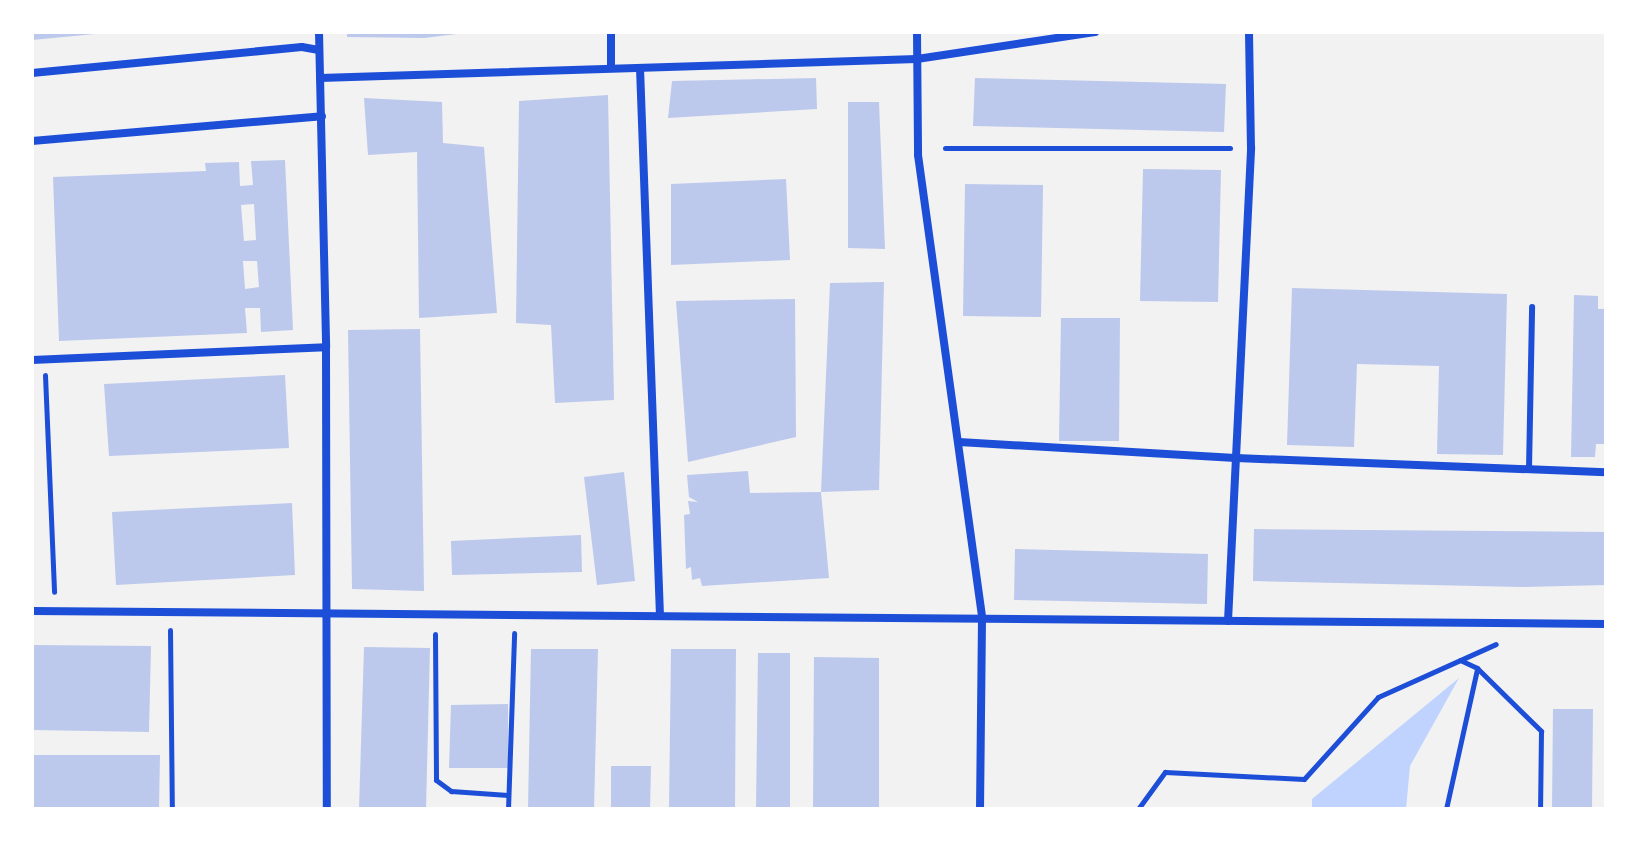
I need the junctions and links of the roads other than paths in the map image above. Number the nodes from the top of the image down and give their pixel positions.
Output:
1 (319, 32) edge
2 (611, 32) edge
3 (917, 32) edge
4 (1095, 32) edge
5 (1249, 32) edge
6 (319, 50) junction
7 (917, 59) junction
8 (611, 68) junction
9 (640, 68) junction
10 (32, 73) edge
11 (320, 78) junction
12 (322, 116) junction
13 (32, 141) edge
14 (1532, 307) dead end
15 (326, 347) junction
16 (32, 360) edge
17 (959, 442) junction
18 (1236, 458) junction
19 (1529, 469) junction
20 (1606, 472) edge
21 (32, 611) edge
22 (326, 613) junction
23 (660, 616) junction
24 (982, 619) junction
25 (1228, 621) junction
26 (1606, 624) edge
27 (327, 809) edge
28 (980, 809) edge

1 - 6 street
2 - 8 street
3 - 7 street
4 - 7 street
5 - 18 street
6 - 10 street
6 - 11 street
7 - 9 street
7 - 17 street
8 - 9 street
8 - 11 street
9 - 23 street
11 - 12 street
12 - 13 street
12 - 15 street
14 - 19 lane
15 - 16 street
15 - 22 street
17 - 18 street
17 - 24 street
18 - 19 street
18 - 25 street
19 - 20 street
21 - 22 street
22 - 23 street
22 - 27 street
23 - 24 street
24 - 25 street
24 - 28 street
25 - 26 street

